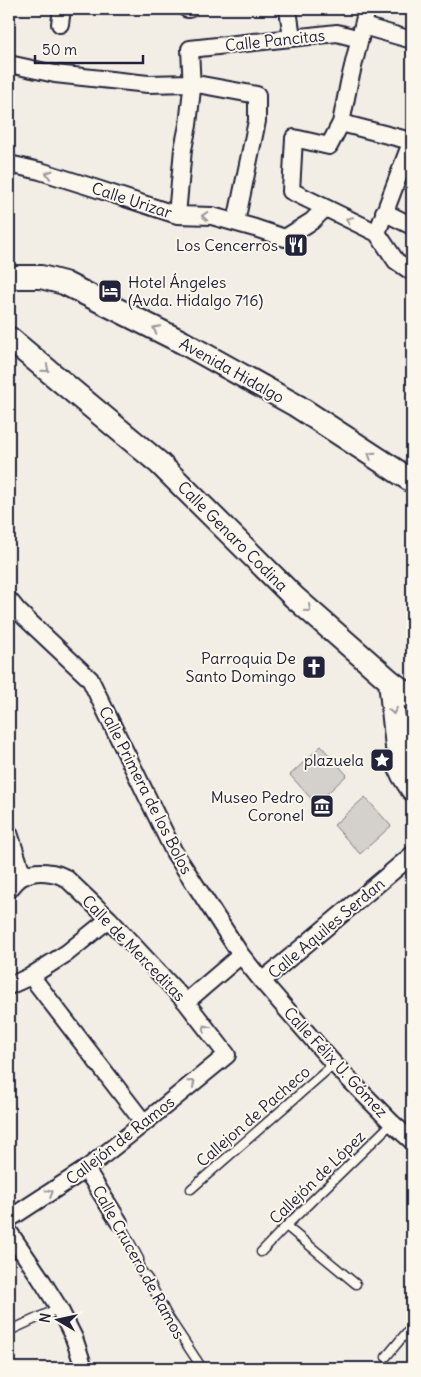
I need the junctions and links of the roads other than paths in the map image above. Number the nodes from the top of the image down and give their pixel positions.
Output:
1 (288, 9) edge
2 (367, 9) edge
3 (361, 32) junction
4 (292, 38) junction
5 (412, 40) edge
6 (9, 64) edge
7 (191, 83) junction
8 (341, 123) junction
9 (412, 140) edge
10 (9, 164) edge
11 (325, 208) junction
12 (384, 212) junction
13 (177, 215) junction
14 (236, 222) junction
15 (412, 226) edge
16 (376, 233) junction
17 (412, 272) edge
18 (9, 277) edge
19 (9, 338) edge
20 (412, 482) edge
21 (13, 605) edge
22 (390, 681) junction
23 (412, 698) edge
24 (412, 747) edge
25 (399, 766) junction
26 (412, 789) edge
27 (9, 833) edge
28 (412, 855) edge
29 (23, 876) junction
30 (9, 890) edge
31 (109, 918) junction
32 (241, 955) junction
33 (31, 976) junction
34 (262, 981) junction
35 (9, 986) edge
36 (186, 1002) junction
37 (227, 1055) joint
38 (334, 1064) junction
39 (144, 1123) junction
40 (392, 1123) junction
41 (412, 1141) edge
42 (86, 1169) junction
43 (192, 1189) dead end
44 (9, 1219) edge
45 (118, 1222) joint
46 (286, 1226) junction
47 (9, 1232) edge
48 (261, 1252) dead end
49 (356, 1284) dead end
50 (59, 1308) junction
51 (9, 1331) edge
52 (409, 1336) edge
53 (386, 1357) dead end
54 (84, 1368) edge
55 (202, 1368) edge

1 - 4 street
2 - 3 street
3 - 4 street, Calle Pancitas
3 - 5 street, Calle Pancitas
3 - 8 street
4 - 7 street, Calle Pancitas
6 - 7 street
7 - 13 street
7 - 14 street
8 - 9 street
8 - 11 street
9 - 12 street
13 -> 10 street, Calle Urizar
11 - 14 street, Calle Urizar
16 -> 11 street
12 - 15 street
12 - 16 street
14 -> 13 street, Calle Urizar
16 - 17 street
20 -> 18 street, Avenida Hidalgo
19 -> 22 street, Calle Genaro Codina
21 - 32 street, Calle Primera de los Bolos
22 - 23 street, Calle Genaro Codina
22 -> 25 street
24 - 25 street
25 - 26 street
27 - 29 street
28 - 34 street, Calle Aquiles Serdan
29 - 30 street
29 - 31 street, Calle de Merceditas
31 - 33 street
31 - 36 street, Calle de Merceditas
32 - 34 street, Calle Primera de los Bolos
32 - 36 street
33 - 35 street
33 - 39 street
34 - 38 street, Calle Félix U. Gómez
37 -> 36 street, Calle de Merceditas
39 -> 37 street, Callejón de Ramos
38 - 40 street, Calle Félix U. Gómez
38 - 43 lane, Callejon de Pacheco
39 - 42 street, Callejón de Ramos
40 - 41 street, Calle Félix U. Gómez
40 - 46 lane, Callejón de López
44 -> 42 street, Callejón de Ramos
42 - 45 street, Calle Crucero de Ramos
45 - 55 lane, Calle Crucero de Ramos
46 - 48 lane, Callejón de López
46 - 49 lane
47 - 50 street
50 - 51 lane
50 - 54 street
52 - 53 lane

